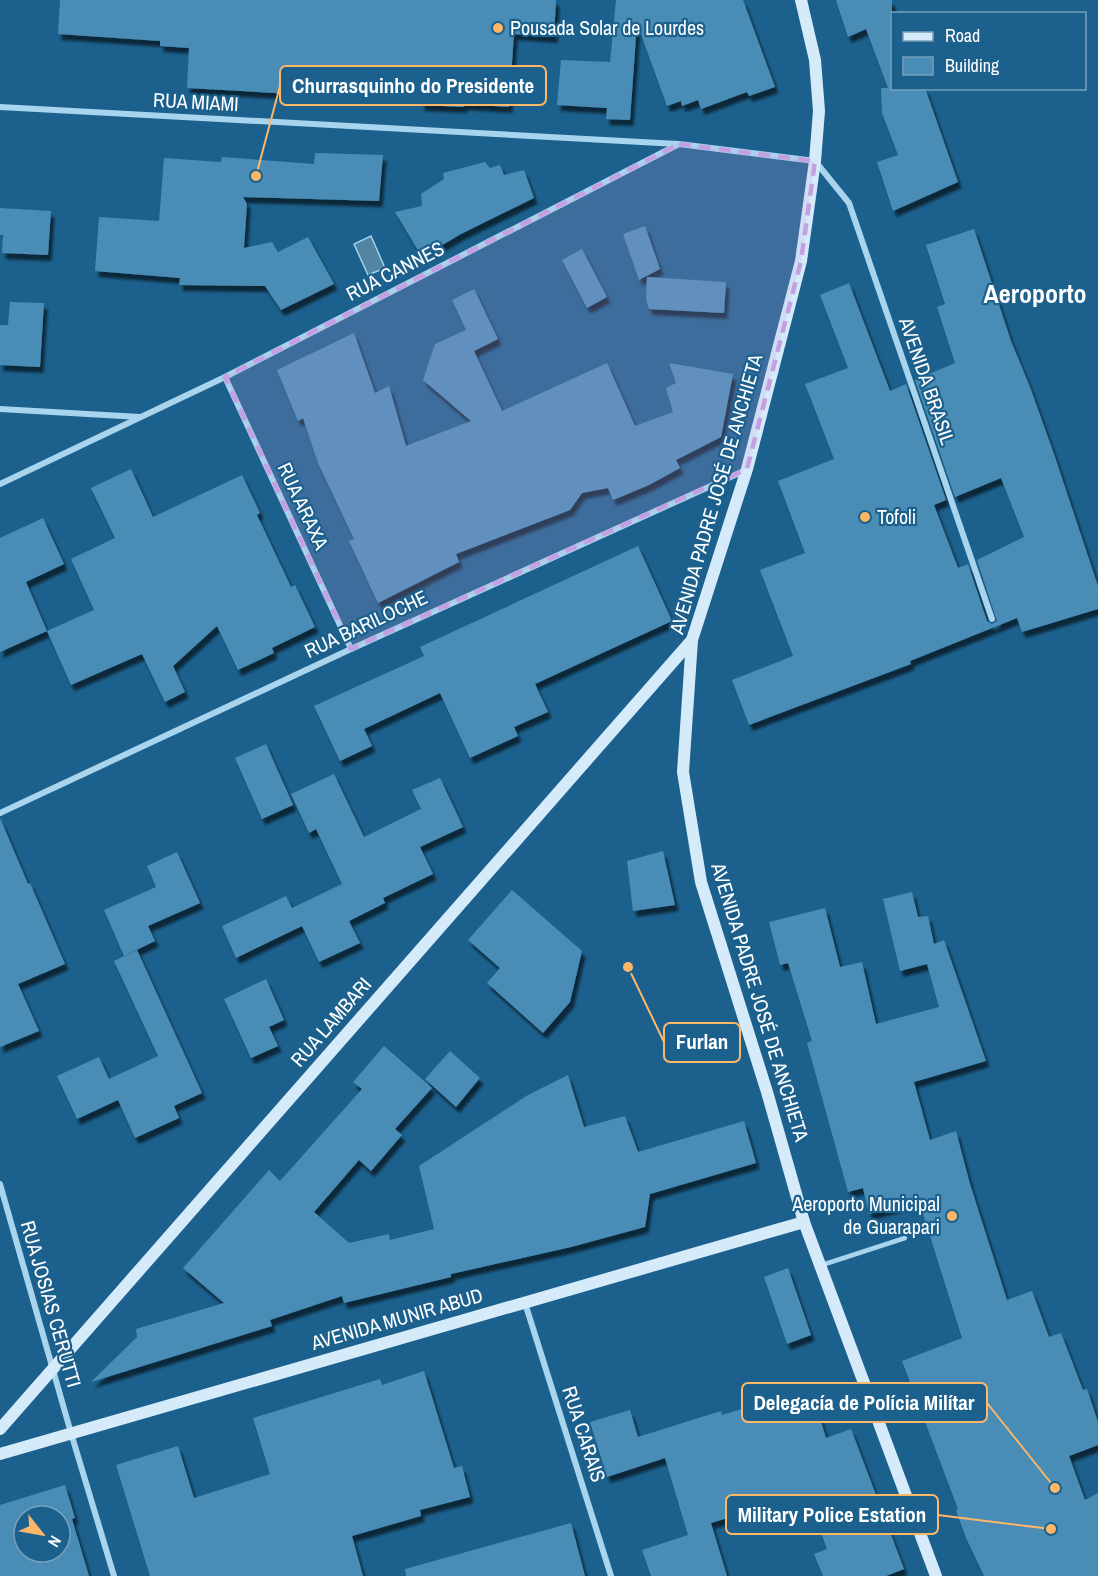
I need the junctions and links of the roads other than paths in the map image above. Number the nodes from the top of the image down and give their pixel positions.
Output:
1 (801, 0) edge
2 (0, 107) edge
3 (679, 144) junction
4 (815, 161) junction
5 (225, 377) junction
6 (0, 409) edge
7 (141, 417) junction
8 (747, 469) junction
9 (0, 484) edge
10 (992, 619) dead end
11 (692, 640) junction
12 (351, 649) junction
13 (0, 813) edge
14 (0, 1184) edge
15 (804, 1222) junction
16 (905, 1238) dead end
17 (820, 1265) junction
18 (525, 1302) junction
19 (52, 1369) junction
20 (0, 1429) edge
21 (71, 1433) junction
22 (0, 1454) edge
23 (114, 1576) edge
24 (611, 1576) edge
25 (936, 1576) edge

1 - 4 street, AVENIDA PADRE JOSÉ DE ANCHIETA
2 - 3 street, RUA MIAMI
3 - 4 street
3 - 5 street, RUA CANNES
4 - 8 street, AVENIDA PADRE JOSÉ DE ANCHIETA
4 - 10 street, AVENIDA BRASIL
5 - 7 street, RUA CANNES
5 - 12 street, RUA ARAXA
6 - 7 street
7 - 9 street, RUA CANNES
8 - 11 street, AVENIDA PADRE JOSÉ DE ANCHIETA
8 - 12 street, RUA BARILOCHE
11 - 15 street, AVENIDA PADRE JOSÉ DE ANCHIETA
11 - 19 street, RUA LAMBARI
12 - 13 street, RUA BARILOCHE
14 - 19 street, RUA JOSIAS CERUTTI
15 - 17 street, AVENIDA PADRE JOSÉ DE ANCHIETA
15 - 18 street, AVENIDA MUNIR ABUD
16 - 17 lane
17 - 25 street, AVENIDA PADRE JOSÉ DE ANCHIETA
18 - 21 street, AVENIDA MUNIR ABUD
18 - 24 street, RUA CARAIS
19 - 20 street, RUA LAMBARI
19 - 21 street, RUA JOSIAS CERUTTI
21 - 22 street, AVENIDA MUNIR ABUD
21 - 23 street, RUA JOSIAS CERUTTI

